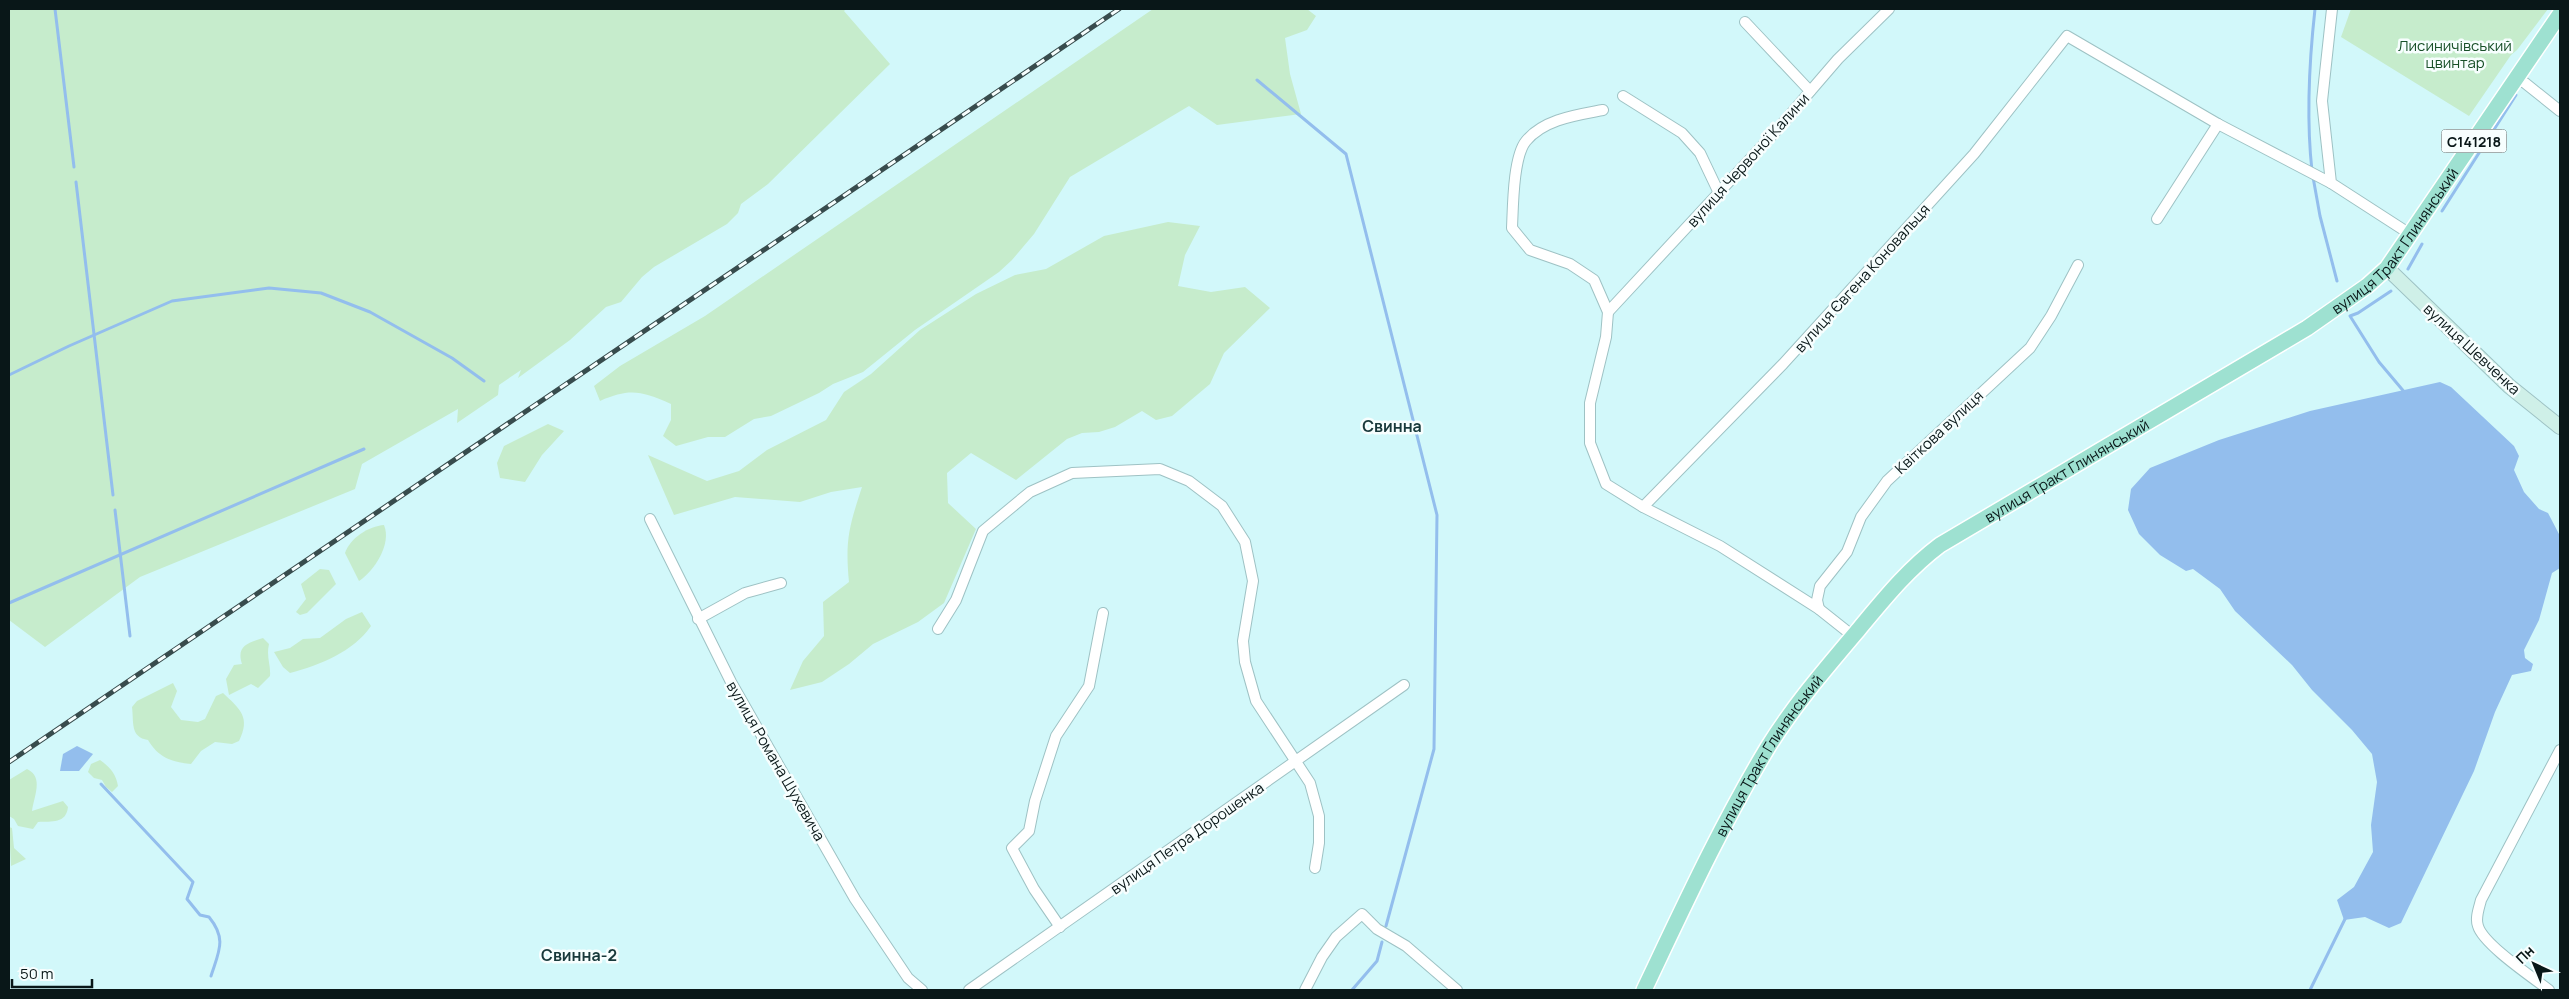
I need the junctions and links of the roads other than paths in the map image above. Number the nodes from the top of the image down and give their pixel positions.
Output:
1 (1889, 9) edge
2 (2332, 9) edge
3 (2560, 14) edge
4 (1745, 22) dead end
5 (2516, 79) junction
6 (1810, 91) junction
7 (1624, 96) dead end
8 (1603, 110) dead end
9 (2560, 111) edge
10 (2218, 124) junction
11 (2332, 183) junction
12 (1719, 193) junction
13 (2157, 219) dead end
14 (2410, 234) junction
15 (2078, 265) dead end
16 (2387, 268) junction
17 (1608, 312) junction
18 (2560, 427) edge
19 (1643, 507) junction
20 (650, 519) dead end
21 (781, 583) dead end
22 (1819, 609) junction
23 (1103, 613) dead end
24 (698, 619) junction
25 (938, 629) dead end
26 (1852, 636) junction
27 (1404, 685) dead end
28 (2560, 750) edge
29 (1296, 761) junction
30 (1315, 868) dead end
31 (1060, 927) junction
32 (922, 990) edge
33 (969, 990) edge
34 (1305, 990) edge
35 (1457, 990) edge
36 (1644, 990) edge
37 (2548, 990) edge

1 - 6 street, вулиця Червоної Калини
2 - 11 street
3 - 5 main road, вулиця Тракт Глинянський / С141218
4 - 6 street
5 - 9 street
5 - 14 main road, вулиця Тракт Глинянський / С141218
6 - 12 street, вулиця Червоної Калини
7 - 12 street
8 - 17 street
10 - 11 street
10 - 13 street
10 - 19 street, вулиця Євгена Коновальця
11 - 14 street
12 - 17 street, вулиця Червоної Калини
14 - 16 main road, вулиця Тракт Глинянський / С141218
15 - 22 street, Квіткова вулиця
16 - 18 main road, вулиця Шевченка
16 - 26 main road, вулиця Тракт Глинянський
17 - 19 street
19 - 22 street
20 - 24 street, вулиця Романа Шухевича
21 - 24 street
22 - 26 street
23 - 31 street
24 - 32 street, вулиця Романа Шухевича
25 - 29 street
26 - 36 main road, вулиця Тракт Глинянський
27 - 29 street, вулиця Петра Дорошенка
28 - 37 street
29 - 30 street
29 - 31 street, вулиця Петра Дорошенка
31 - 33 street, вулиця Петра Дорошенка
34 - 35 street

